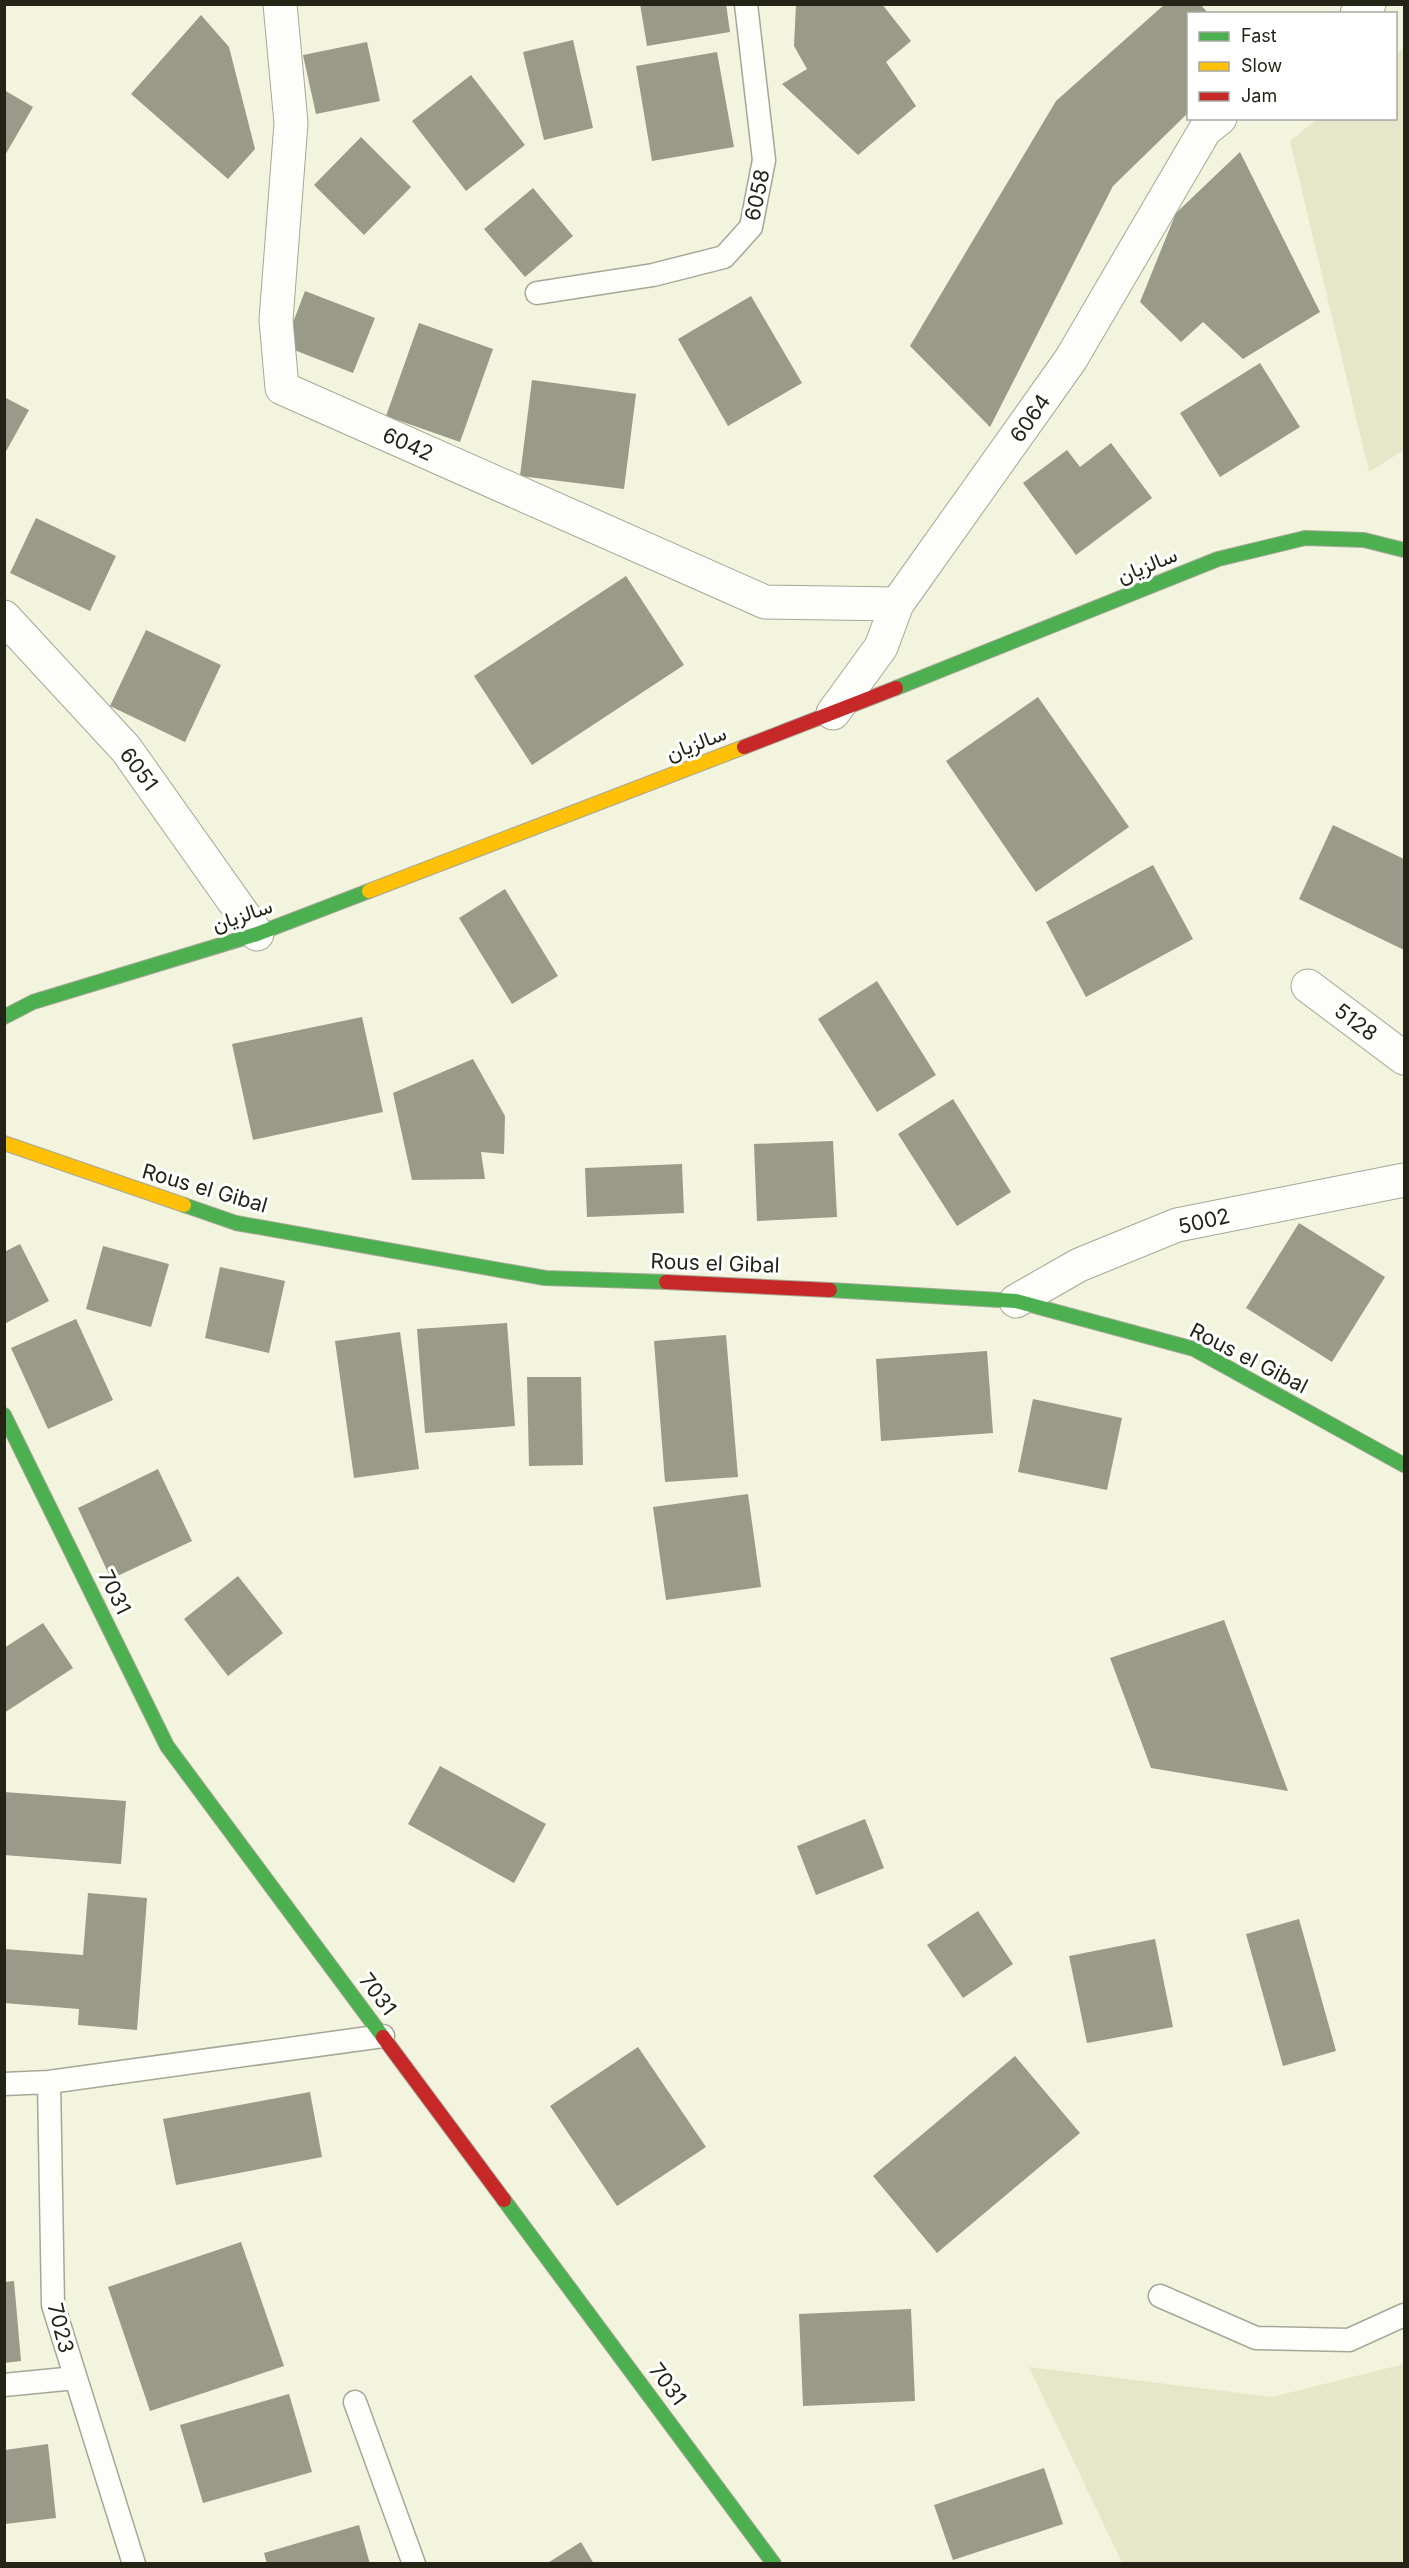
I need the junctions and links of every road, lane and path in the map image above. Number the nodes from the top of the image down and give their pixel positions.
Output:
1 (280, 4) edge
2 (747, 4) edge
3 (1218, 120) edge
4 (537, 293) dead end
5 (1404, 550) edge
6 (897, 604) junction
7 (4, 617) edge
8 (833, 713) junction
9 (257, 934) junction
10 (1308, 986) dead end
11 (4, 1017) edge
12 (1404, 1058) edge
13 (4, 1143) edge
14 (1404, 1180) edge
15 (1016, 1301) junction
16 (4, 1415) edge
17 (1404, 1465) edge
18 (383, 2036) junction
19 (49, 2082) junction
20 (4, 2084) edge
21 (1160, 2296) dead end
22 (1404, 2315) edge
23 (75, 2378) junction
24 (4, 2385) edge
25 (356, 2402) dead end
26 (134, 2564) edge
27 (414, 2564) edge
28 (774, 2564) edge

1 - 6 street, 6042
2 - 4 lane, 6058
3 - 6 street, 6064
5 - 8 street, سالزيان
6 - 8 street, 6064
7 - 9 street, 6051
8 - 9 street, سالزيان
9 - 11 street, سالزيان
10 - 12 street, 5128
13 - 15 street, Rous el Gibal
14 - 15 street, 5002
15 - 17 street, Rous el Gibal
16 - 18 street, 7031
18 - 19 lane
18 - 28 street, 7031
19 - 20 lane
19 - 23 lane, 7023
21 - 22 lane
23 - 24 lane
23 - 26 lane, 7023
25 - 27 lane

